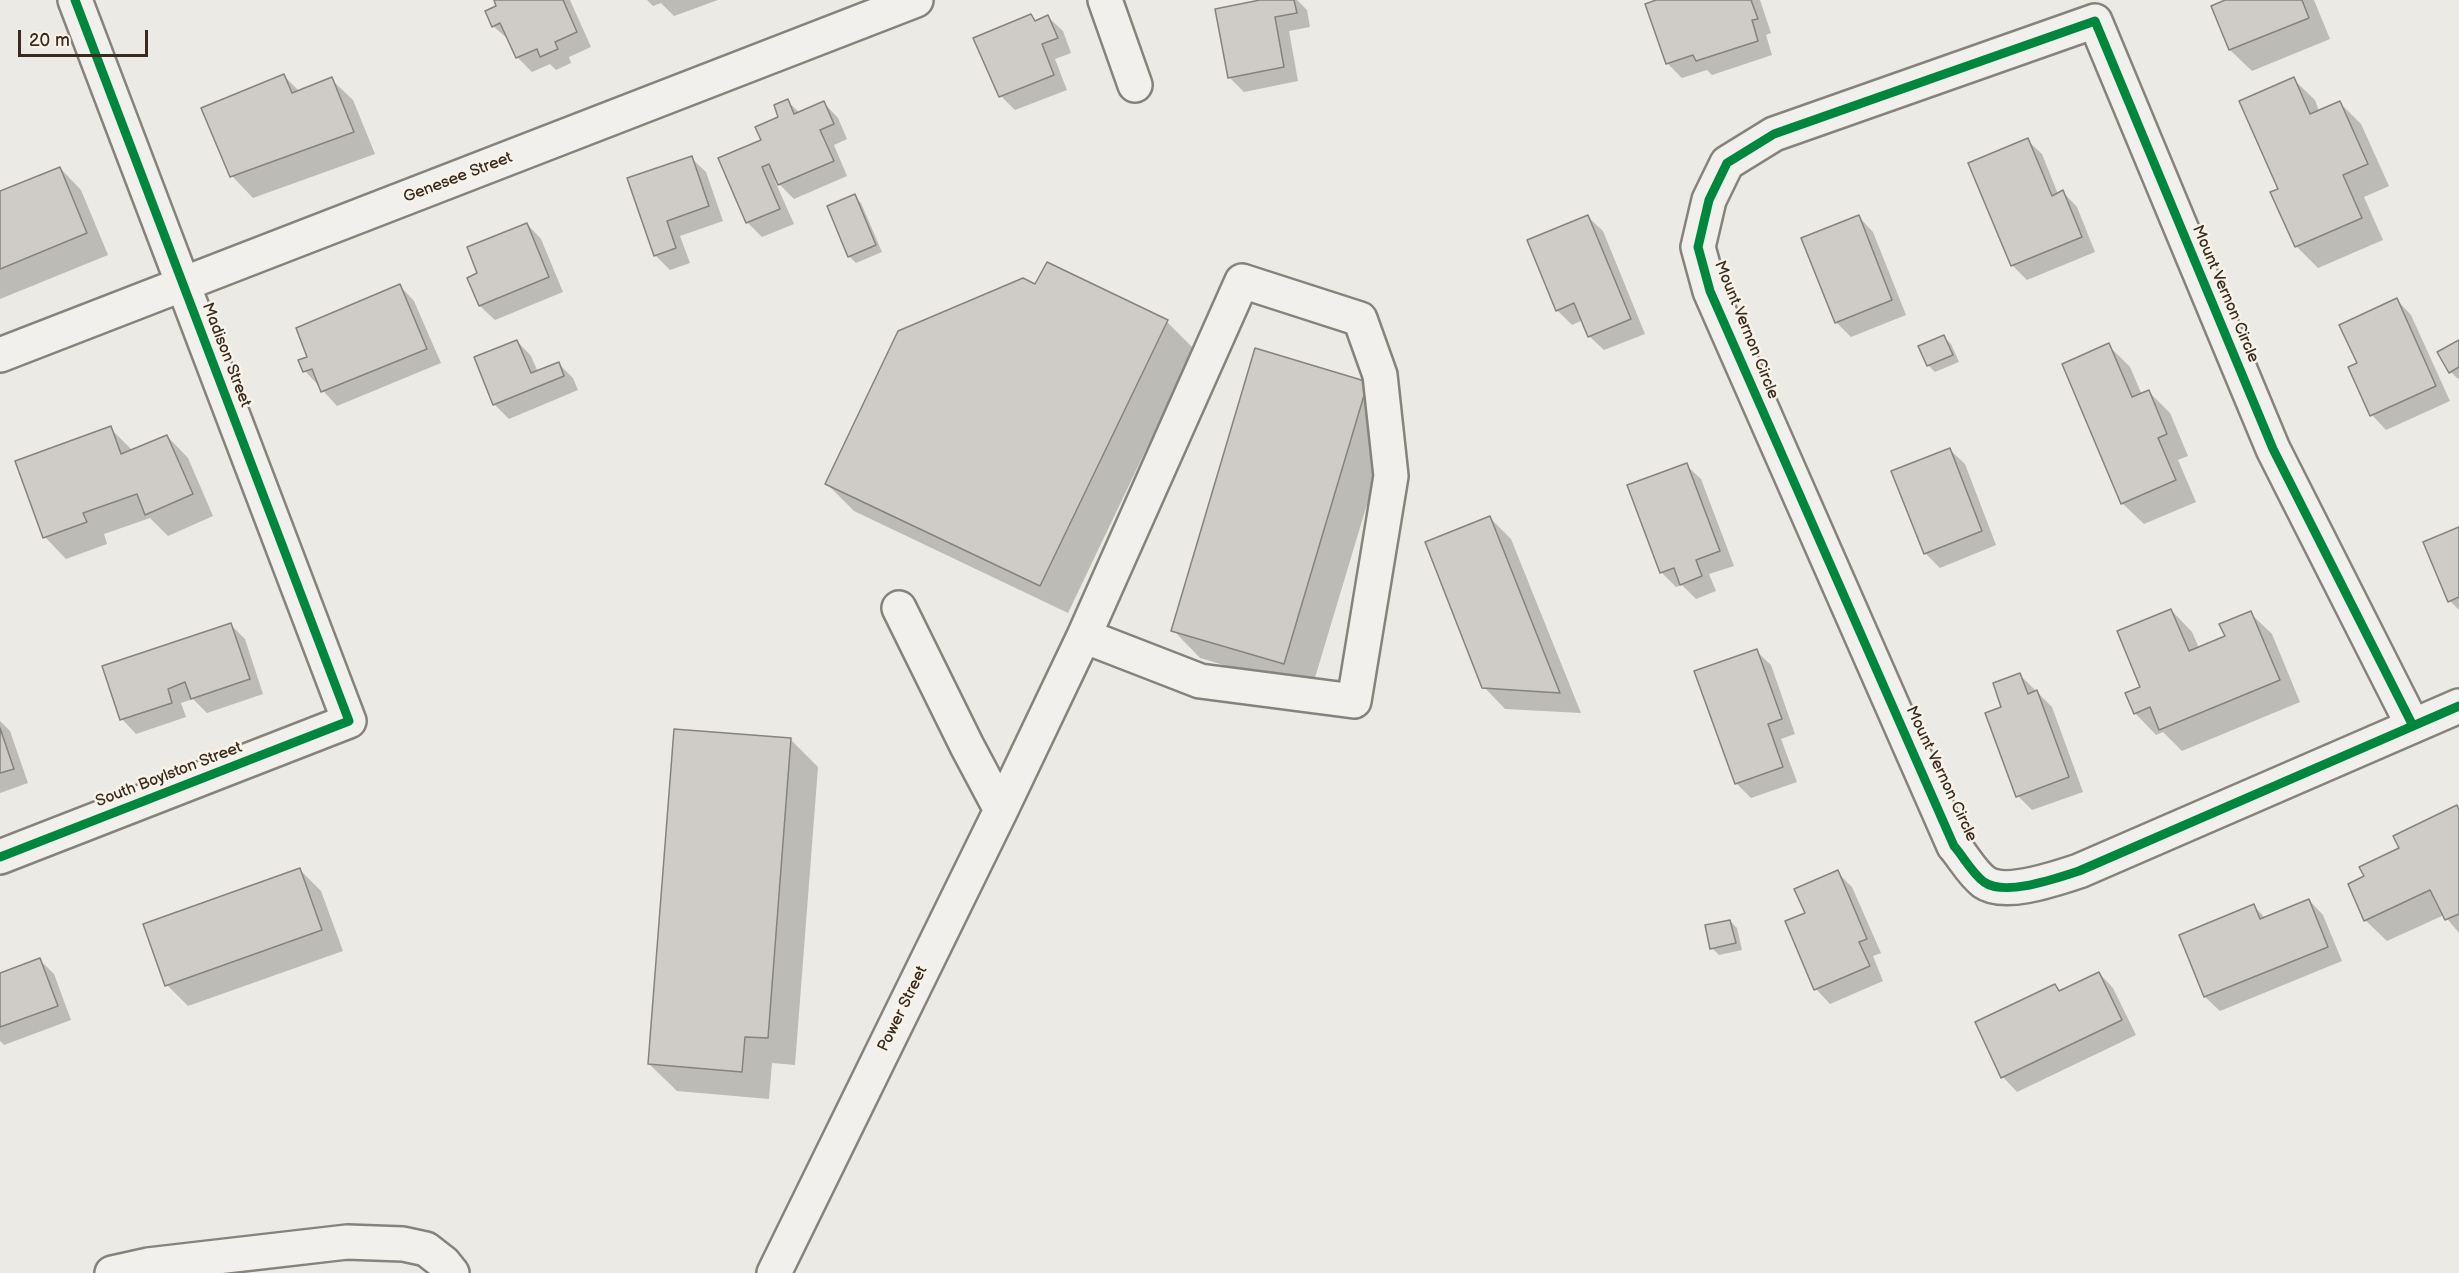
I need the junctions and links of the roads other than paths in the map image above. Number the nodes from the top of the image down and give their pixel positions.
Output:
1 (75, 0) edge
2 (916, 0) edge
3 (1105, 0) edge
4 (2091, 10) edge
5 (1135, 85) dead end
6 (183, 284) junction
7 (0, 355) edge
8 (899, 608) dead end
9 (1084, 636) junction
10 (2459, 706) edge
11 (349, 722) joint
12 (2413, 726) junction
13 (1001, 810) junction
14 (0, 857) edge
15 (112, 1273) edge
16 (452, 1273) edge
17 (774, 1273) edge

1 - 6 street, Madison Street
2 - 6 street, Genesee Street
3 - 5 street
4 - 12 street, Mount Vernon Circle
4 - 12 street, Mount Vernon Circle
6 - 7 street, Genesee Street
6 - 11 street, Madison Street
8 - 13 street
9 - 9 street, Power Street
9 - 13 street, Power Street
10 - 12 street
11 - 14 street, South Boylston Street
13 - 17 street, Power Street
15 - 16 street

